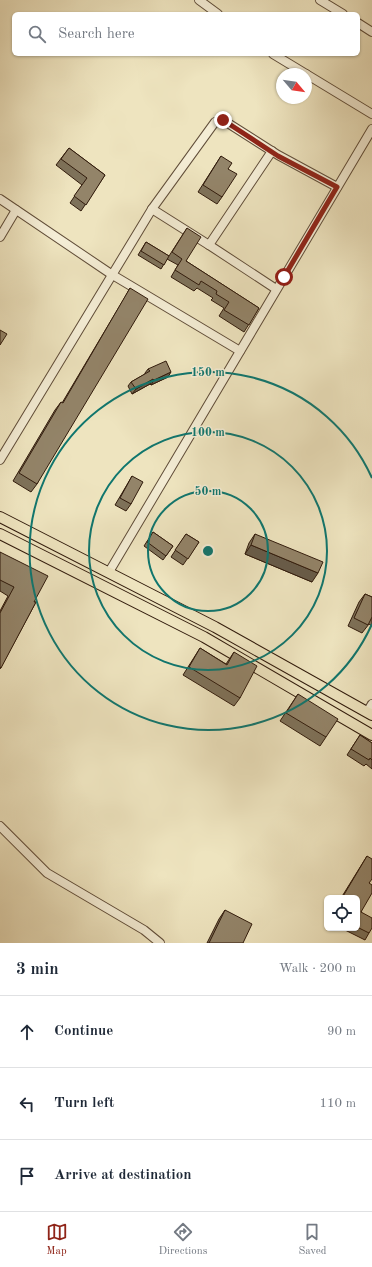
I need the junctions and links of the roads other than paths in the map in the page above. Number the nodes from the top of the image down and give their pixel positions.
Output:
1 (199, 0) edge
2 (320, 0) edge
3 (215, 12) edge
4 (340, 12) edge
5 (360, 24) edge
6 (372, 32) edge
7 (276, 56) edge
8 (296, 68) edge
9 (312, 78) edge
10 (372, 114) edge
11 (372, 129) edge
12 (272, 151) junction
13 (337, 187) junction
14 (0, 199) edge
15 (152, 209) junction
16 (16, 210) junction
17 (0, 237) edge
18 (209, 245) junction
19 (111, 274) junction
20 (276, 290) junction
21 (240, 351) junction
22 (0, 460) edge
23 (0, 517) edge
24 (0, 534) edge
25 (109, 572) junction
26 (135, 586) junction
27 (129, 598) junction
28 (370, 710) edge
29 (372, 735) edge
30 (0, 826) edge
31 (160, 943) edge

1 - 3 street
2 - 4 street
5 - 6 street
7 - 8 street
9 - 10 street
11 - 13 street
12 - 13 street
12 - 15 street
12 - 18 street
13 - 20 street
14 - 16 street
15 - 18 street
15 - 19 street
16 - 17 street
16 - 19 street
18 - 20 street
19 - 21 street
19 - 22 street
20 - 21 street
21 - 25 street
23 - 25 main road
24 - 27 main road
25 - 26 main road
26 - 27 main road
26 - 28 main road
27 - 29 main road
30 - 31 street

